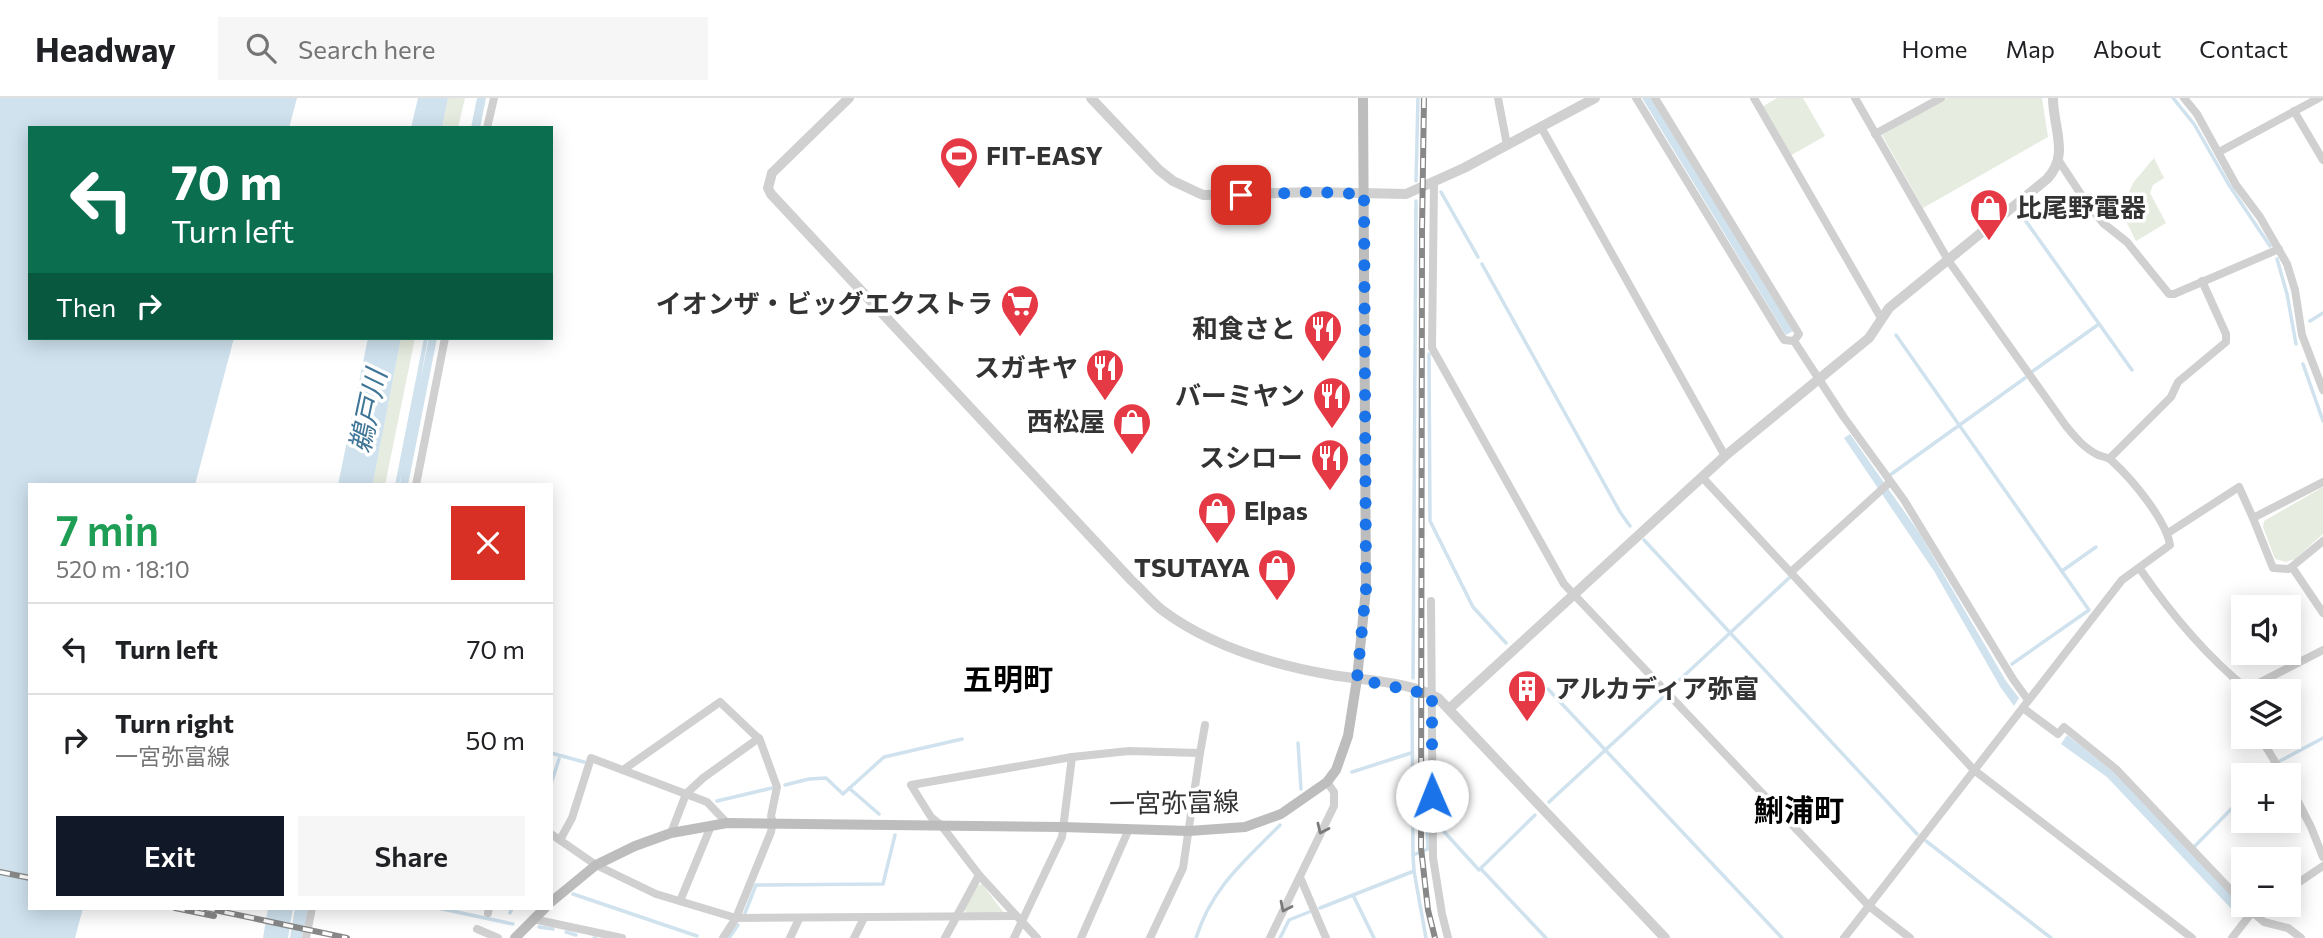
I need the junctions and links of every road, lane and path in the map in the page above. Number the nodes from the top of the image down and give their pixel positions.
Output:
1 (494, 98) edge
2 (849, 98) edge
3 (1091, 98) edge
4 (1363, 98) edge
5 (1498, 98) edge
6 (1595, 98) edge
7 (1636, 98) edge
8 (1655, 98) edge
9 (1754, 98) edge
10 (1855, 98) edge
11 (1941, 98) edge
12 (2053, 98) edge
13 (2184, 98) edge
14 (2319, 98) edge
15 (2294, 111) junction
16 (487, 126) edge
17 (1541, 127) junction
18 (1875, 134) junction
19 (1507, 145) junction
20 (2219, 152) junction
21 (2323, 160) edge
22 (2059, 161) junction
23 (1434, 182) junction
24 (1364, 194) junction
25 (2280, 249) junction
26 (1948, 260) junction
27 (2202, 281) junction
28 (1881, 318) junction
29 (445, 340) edge
30 (1794, 341) junction
31 (1818, 377) junction
32 (2323, 390) edge
33 (1725, 456) junction
34 (2110, 458) junction
35 (1702, 477) junction
36 (2323, 482) edge
37 (416, 483) edge
38 (1888, 484) junction
39 (2253, 518) junction
40 (2168, 533) junction
41 (2323, 541) edge
42 (2292, 567) junction
43 (2140, 569) junction
44 (1791, 572) junction
45 (1575, 594) junction
46 (1432, 601) dead end
47 (2323, 613) edge
48 (2323, 650) edge
49 (1357, 679) junction
50 (2235, 679) edge
51 (2268, 679) edge
52 (1432, 695) junction
53 (2025, 704) junction
54 (1449, 709) junction
55 (1205, 725) dead end
56 (759, 738) junction
57 (1200, 753) junction
58 (1072, 757) junction
59 (623, 770) junction
60 (1974, 770) junction
61 (1327, 782) junction
62 (686, 794) junction
63 (2301, 808) edge
64 (773, 822) junction
65 (727, 823) junction
66 (941, 825) junction
67 (711, 826) junction
68 (1062, 827) junction
69 (1129, 829) junction
70 (1189, 831) junction
71 (671, 833) junction
72 (553, 836) edge
73 (559, 840) junction
74 (2323, 857) edge
75 (596, 865) junction
76 (2323, 866) edge
77 (979, 875) junction
78 (1300, 877) junction
79 (2301, 881) edge
80 (2231, 890) edge
81 (553, 900) edge
82 (680, 901) junction
83 (1869, 906) junction
84 (312, 910) edge
85 (543, 910) edge
86 (1015, 916) junction
87 (2250, 917) edge
88 (2257, 917) edge
89 (736, 918) junction
90 (864, 918) junction
91 (956, 918) junction
92 (533, 919) junction
93 (799, 919) junction
94 (1023, 924) junction
95 (477, 929) dead end
96 (582, 934) edge
97 (306, 938) edge
98 (498, 938) edge
99 (515, 938) edge
100 (622, 938) edge
101 (723, 938) edge
102 (790, 938) edge
103 (854, 938) edge
104 (945, 938) edge
105 (1014, 938) edge
106 (1037, 938) edge
107 (1081, 938) edge
108 (1150, 938) edge
109 (1270, 938) edge
110 (1326, 938) edge
111 (1448, 938) edge
112 (1665, 938) edge
113 (1844, 938) edge
114 (1910, 938) edge
115 (2192, 938) edge
116 (2232, 938) edge
117 (2301, 938) edge

1 - 16 street
2 - 49 street
3 - 24 street
4 - 24 main road, 一宮弥富線
5 - 19 street
6 - 17 street
7 - 30 street
8 - 30 street
9 - 28 street
10 - 18 street
11 - 18 street
12 - 22 street
13 - 20 street
14 - 15 street
15 - 20 street
15 - 21 street
17 - 19 street
17 - 33 street
18 - 26 street
19 - 23 street
20 - 25 street
22 - 26 street
22 - 27 street
23 - 24 street
23 - 45 street
24 - 49 main road, 一宮弥富線
25 - 27 street
25 - 32 street
26 - 28 street
26 - 34 street
27 - 34 street
28 - 31 street
29 - 37 street
30 - 31 street
31 - 33 street
31 - 38 street
33 - 35 street
34 - 40 street
35 - 44 street
35 - 45 street
36 - 39 street
38 - 44 street
38 - 53 street
39 - 40 street
39 - 42 street
40 - 43 street
41 - 42 street
42 - 47 street
43 - 50 street
43 - 53 street
44 - 60 street
45 - 54 street
45 - 83 street
46 - 52 street
48 - 51 street
49 - 52 street
49 - 61 main road, 一宮弥富線
52 - 54 street
52 - 111 street
53 - 60 street
53 - 80 street
54 - 112 street
55 - 57 street
56 - 59 street
56 - 62 street
56 - 64 street
57 - 58 street
57 - 70 street
58 - 66 street
58 - 68 street
59 - 62 street
59 - 73 street
60 - 83 street
60 - 115 street
61 - 70 main road, 一宮弥富線
61 -> 78 street
62 - 65 street
62 - 71 street
63 - 74 street
64 - 65 main road, 一宮弥富線
64 - 66 main road, 一宮弥富線
64 - 89 street
65 - 67 main road, 一宮弥富線
66 - 68 main road, 一宮弥富線
66 - 77 street
67 - 71 main road, 一宮弥富線
67 - 82 street
68 - 69 main road, 一宮弥富線
68 - 94 street
69 - 70 main road, 一宮弥富線
69 - 107 street
70 - 108 street
71 - 75 main road, 一宮弥富線
72 - 73 street
73 - 75 street
75 - 81 main road, 一宮弥富線
75 - 82 street
76 - 79 street
77 - 86 street
77 - 91 street
78 -> 109 street
78 - 110 street
82 - 89 street
83 - 113 street
83 - 114 street
84 - 97 street
85 - 92 main road
86 - 91 street
86 - 94 street
87 - 116 street
88 - 117 street
89 - 93 street
89 - 101 street
90 - 91 street
90 - 93 street
90 - 103 street
91 - 104 street
92 - 96 street
92 - 99 main road
93 - 102 street
94 - 105 street
94 - 106 street
95 - 98 street
96 - 100 street

